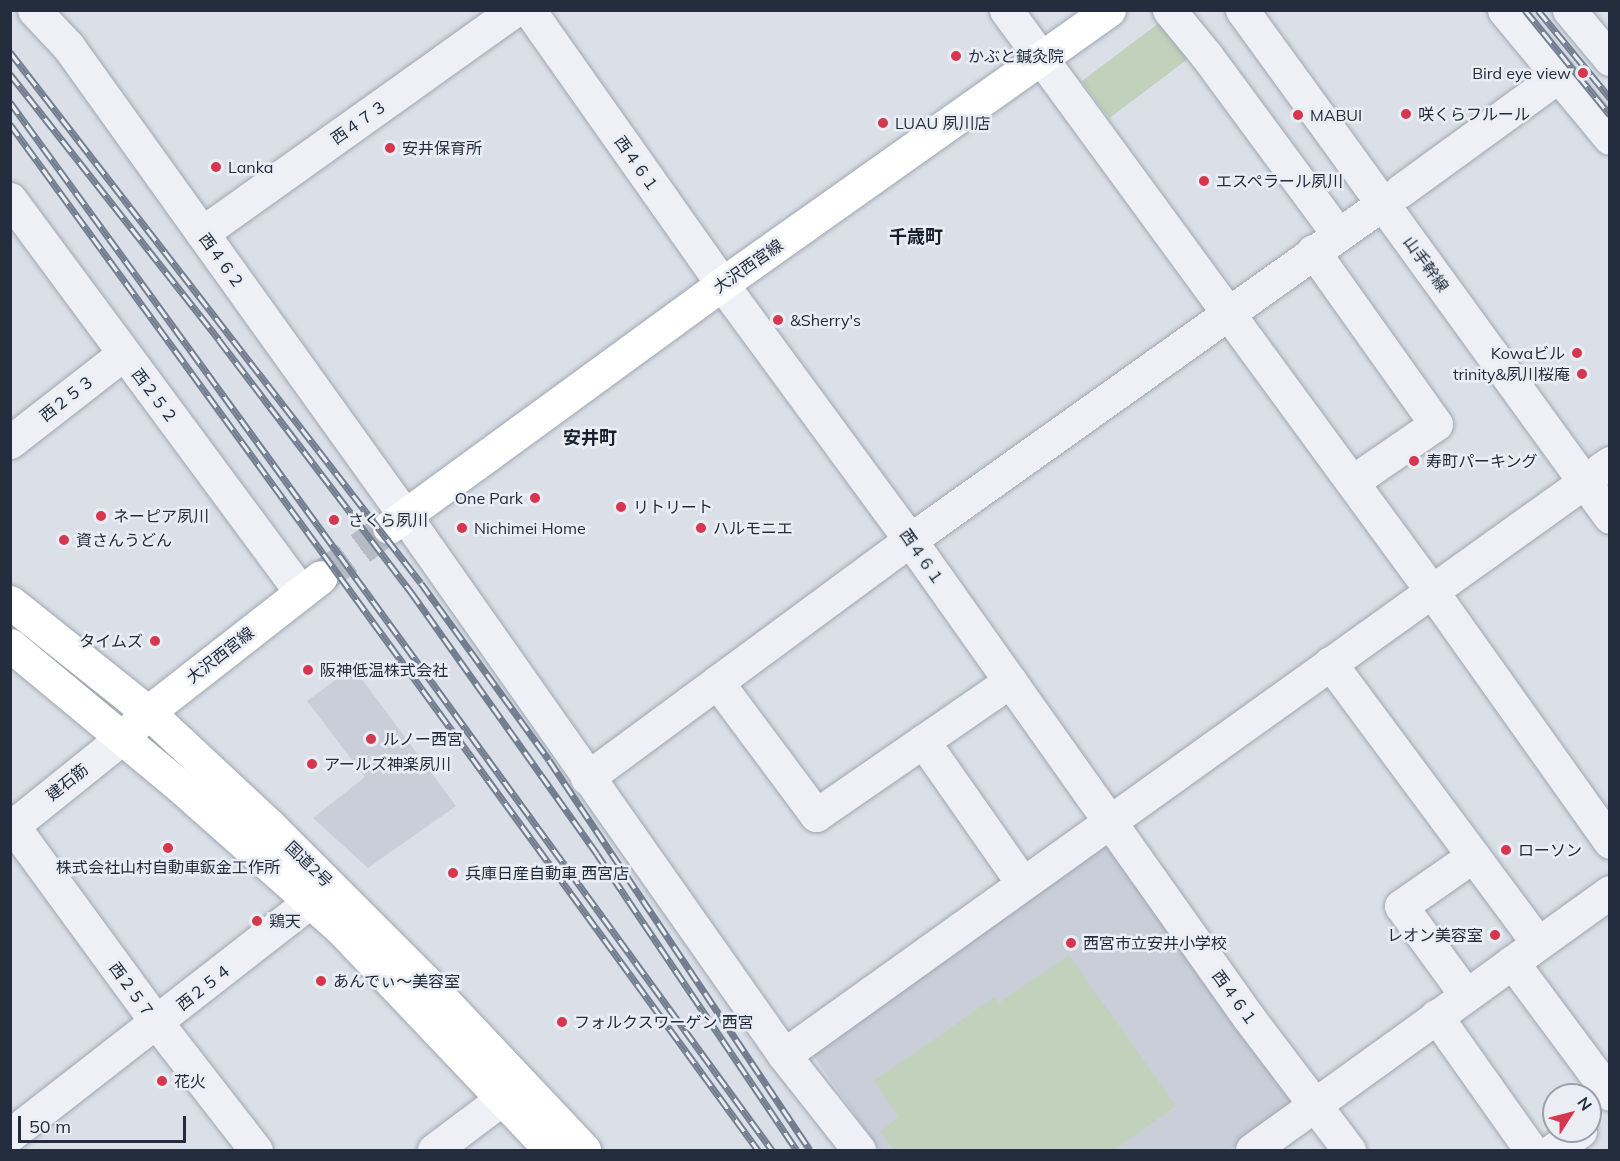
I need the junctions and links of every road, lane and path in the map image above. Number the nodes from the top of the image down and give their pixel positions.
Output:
1 (34, 10) edge
2 (515, 10) edge
3 (529, 10) edge
4 (1006, 10) edge
5 (1109, 10) edge
6 (1169, 10) edge
7 (1242, 10) edge
8 (1269, 10) edge
9 (1504, 10) edge
10 (1569, 10) edge
11 (1531, 41) junction
12 (1041, 58) junction
13 (1610, 59) edge
14 (1558, 76) junction
15 (1610, 138) edge
16 (1391, 197) junction
17 (10, 199) edge
18 (202, 233) junction
19 (1326, 243) junction
20 (722, 284) junction
21 (1228, 313) junction
22 (123, 354) junction
23 (10, 442) edge
24 (1601, 474) edge
25 (1353, 482) junction
26 (1610, 517) edge
27 (397, 521) junction
28 (910, 540) junction
29 (311, 584) joint
30 (1431, 590) junction
31 (10, 602) edge
32 (10, 645) edge
33 (1330, 663) junction
34 (1010, 681) junction
35 (717, 682) junction
36 (148, 712) junction
37 (123, 737) junction
38 (923, 741) junction
39 (587, 778) junction
40 (1109, 822) junction
41 (12, 827) edge
42 (1610, 842) edge
43 (1473, 856) junction
44 (1023, 884) junction
45 (1610, 892) edge
46 (311, 901) junction
47 (1524, 952) junction
48 (1466, 995) junction
49 (1436, 1016) junction
50 (157, 1023) junction
51 (784, 1055) junction
52 (1610, 1094) edge
53 (503, 1098) junction
54 (1316, 1104) junction
55 (10, 1136) edge
56 (256, 1150) edge
57 (434, 1150) edge
58 (550, 1150) edge
59 (584, 1150) edge
60 (859, 1150) edge
61 (1252, 1150) edge
62 (1349, 1150) edge
63 (1531, 1150) edge

1 - 18 street, 西４６２
2 - 18 street, 西４７３
3 - 20 street, 西４６１
4 - 12 street
5 - 12 main road, 大沢西宮線
6 - 19 street
7 - 16 street, 山手幹線
8 - 16 street, 山手幹線
9 - 11 street
10 - 11 street
10 - 13 street
11 - 14 street
12 - 20 main road, 大沢西宮線
12 - 21 street
14 - 15 street
14 - 16 street
16 - 19 street
16 - 24 street, 山手幹線
17 - 22 street, 西２５２
18 - 27 street, 西４６２
19 - 21 street
19 - 25 street
20 - 27 main road, 大沢西宮線
20 - 28 street, 西４６１
21 - 25 street
21 - 28 street
22 - 23 street, 西２５３
22 - 29 street, 西２５２
24 - 26 street, 山手幹線
24 - 30 street
25 - 30 street
27 - 39 street, 西４６２
28 - 34 street, 西４６１
28 - 35 street
29 - 36 main road, 大沢西宮線
30 - 33 street
30 - 42 street
31 - 36 main road, 国道2号
32 - 37 main road, 国道2号
33 - 40 street
33 - 43 street
34 - 38 street
34 - 40 street, 西４６１
35 - 38 street
35 - 39 street
36 - 37 main road, 大沢西宮線
36 - 59 main road, 国道2号
37 - 41 street, 建石筋
37 - 46 main road, 国道2号
38 - 44 street
39 - 51 street, 西４６２
40 - 44 street
40 - 54 street, 西４６１
41 - 50 street, 西２５７
43 - 47 street
43 - 48 street
44 - 51 street
45 - 47 street
46 - 50 street, 西２５４
46 - 53 main road, 国道2号
47 - 48 street
47 - 52 street
48 - 49 street
49 - 54 street
49 - 63 street
50 - 55 street, 西２５４
50 - 56 street, 西２５７
51 - 60 street, 西４６２
53 - 57 street
53 - 58 main road, 国道2号
54 - 61 street
54 - 62 street, 西４６１

